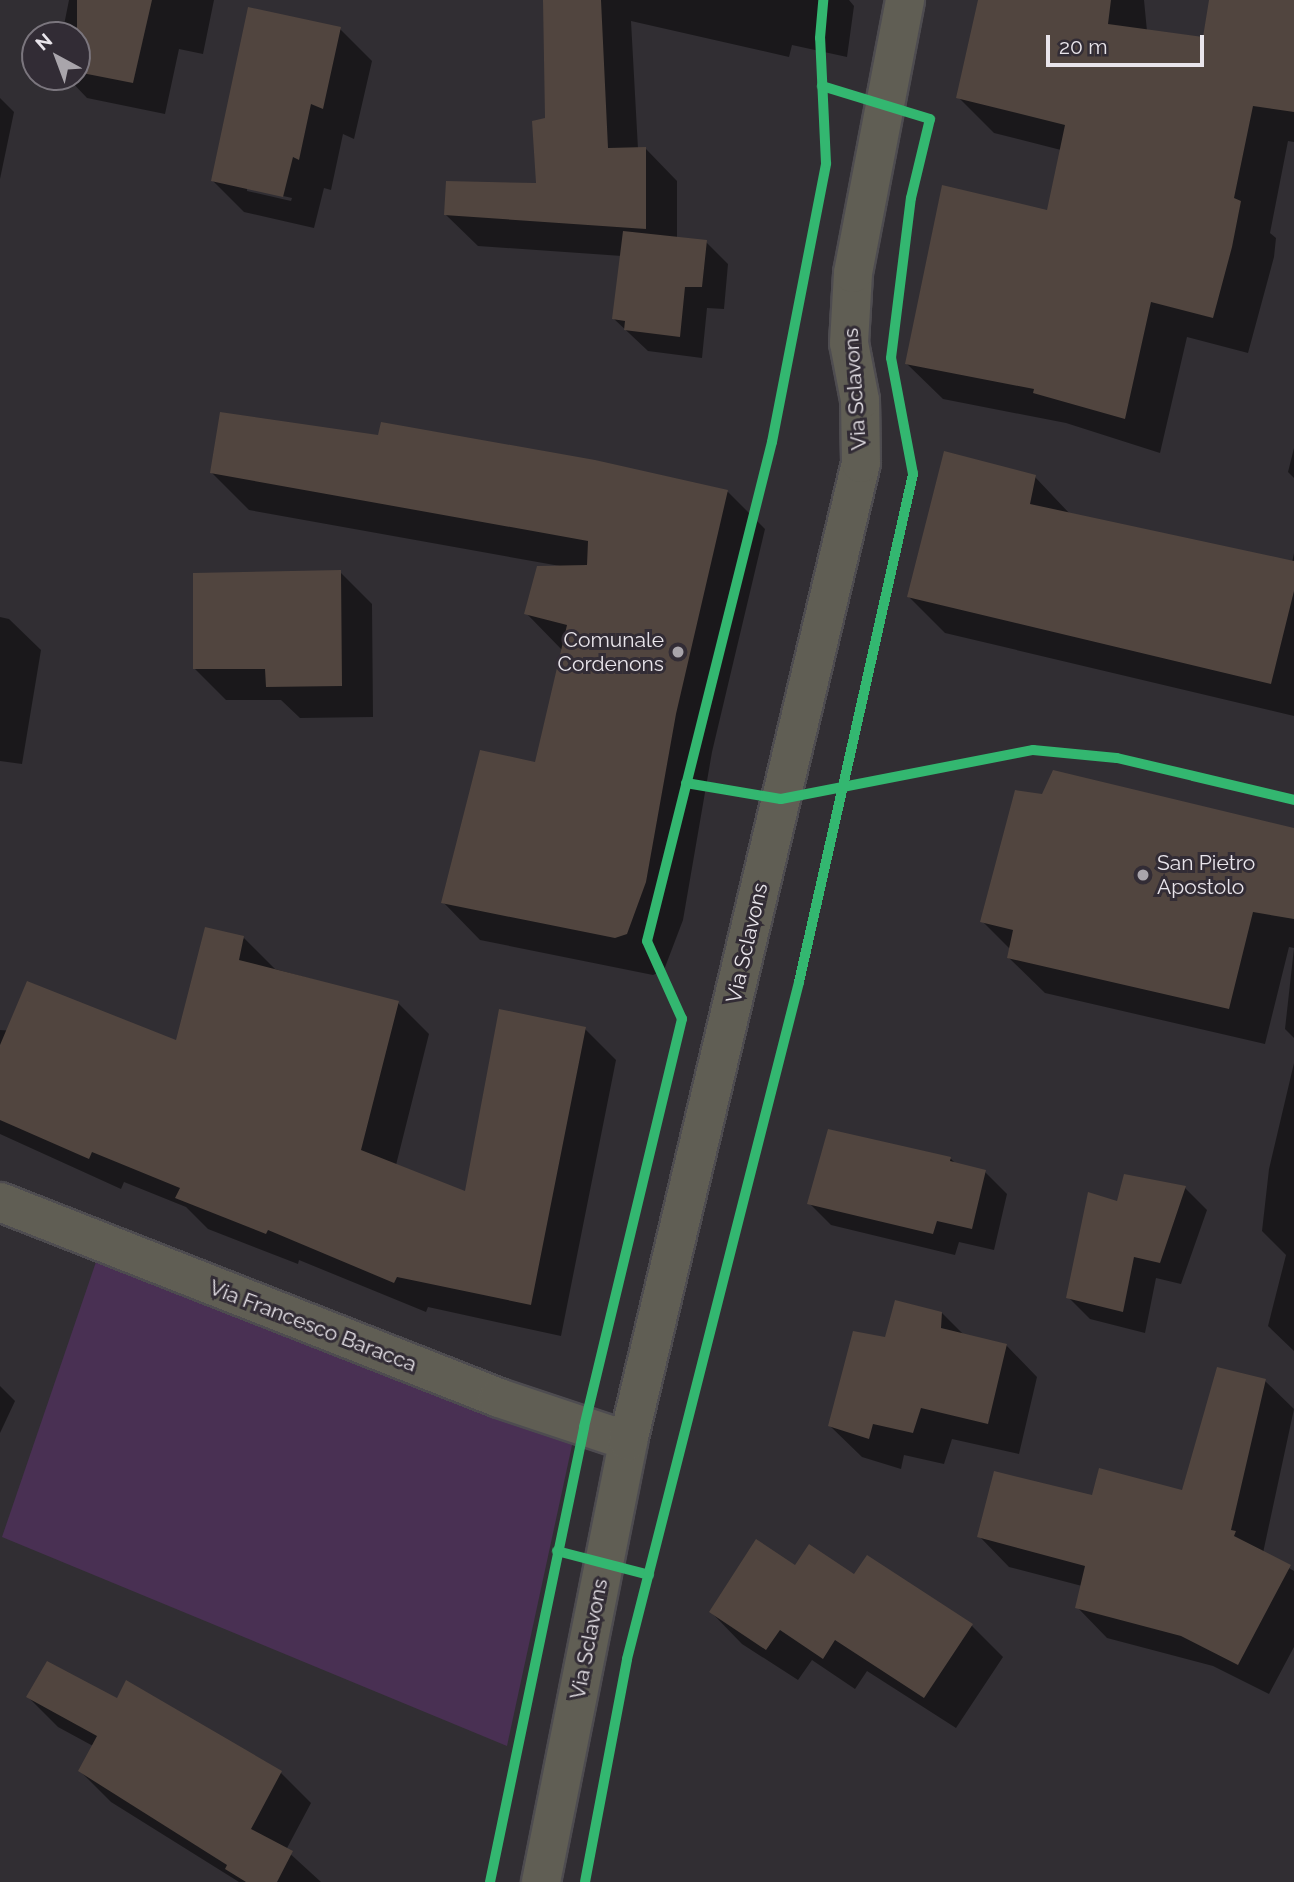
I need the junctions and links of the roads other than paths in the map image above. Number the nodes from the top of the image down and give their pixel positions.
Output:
1 (905, 0) edge
2 (0, 1202) edge
3 (628, 1441) junction
4 (541, 1882) edge

1 - 3 street, Via Sclavons
2 - 3 street, Via Francesco Baracca
3 - 4 street, Via Sclavons

